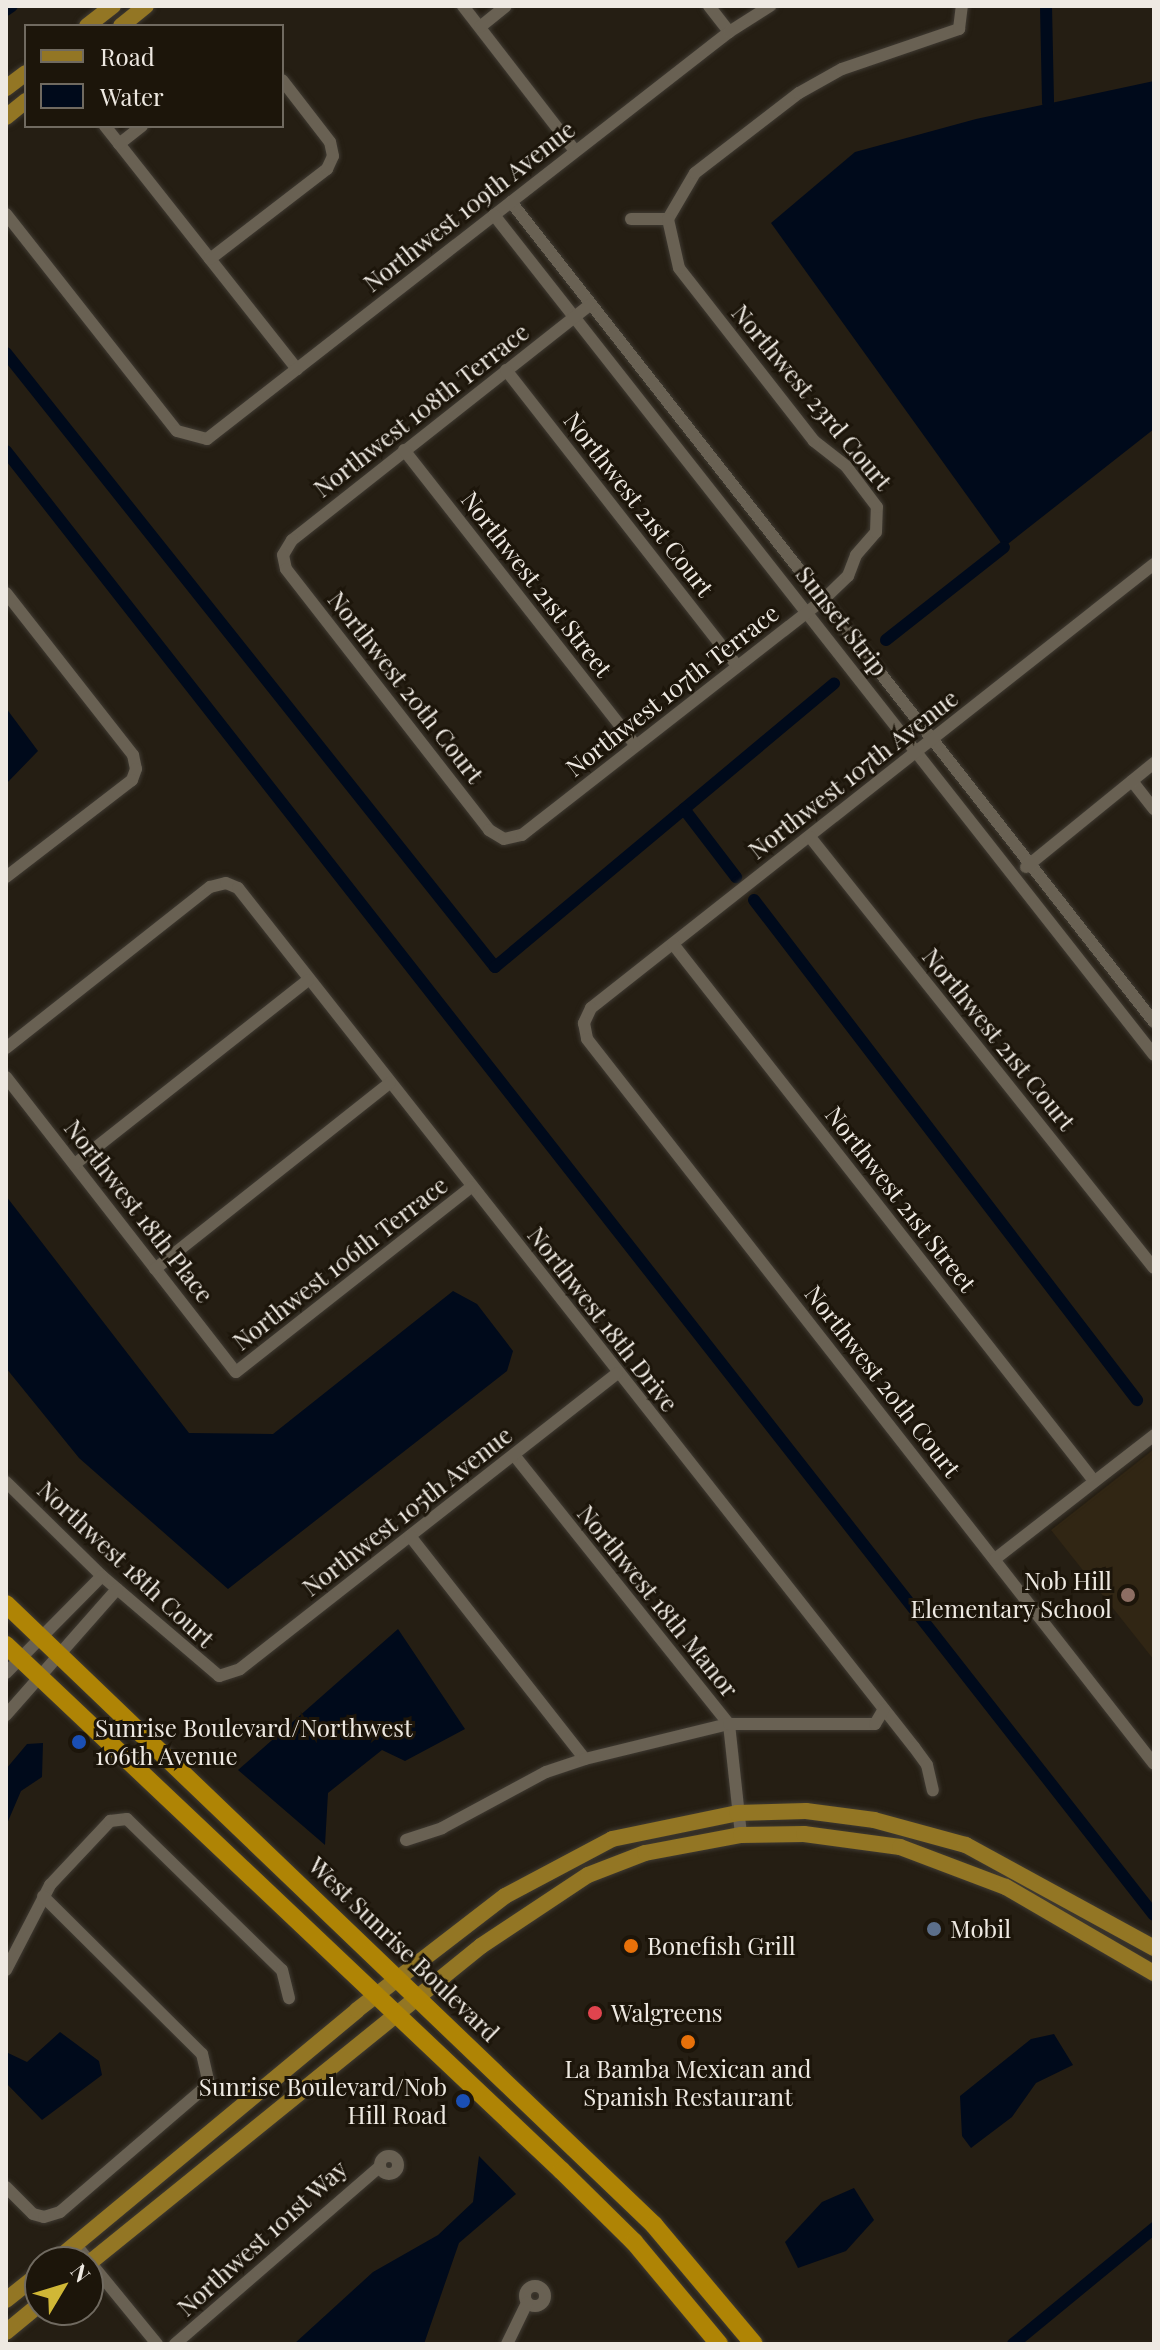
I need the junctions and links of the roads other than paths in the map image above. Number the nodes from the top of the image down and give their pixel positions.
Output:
1 (113, 6) edge
2 (146, 6) edge
3 (463, 6) edge
4 (506, 6) edge
5 (709, 6) edge
6 (770, 6) edge
7 (962, 6) edge
8 (90, 24) edge
9 (124, 24) edge
10 (480, 27) junction
11 (729, 32) junction
12 (24, 74) edge
13 (284, 83) edge
14 (6, 88) edge
15 (24, 103) edge
16 (6, 117) edge
17 (107, 128) edge
18 (139, 128) edge
19 (119, 144) junction
20 (575, 151) junction
21 (511, 202) junction
22 (6, 214) edge
23 (494, 215) junction
24 (631, 219) dead end
25 (668, 219) junction
26 (210, 259) junction
27 (591, 304) junction
28 (575, 317) junction
29 (297, 369) junction
30 (506, 370) junction
31 (404, 450) junction
32 (878, 520) joint
33 (283, 555) joint
34 (1154, 564) edge
35 (6, 593) edge
36 (823, 600) junction
37 (807, 613) junction
38 (737, 666) junction
39 (933, 739) junction
40 (635, 745) junction
41 (916, 753) junction
42 (1154, 763) edge
43 (1132, 781) junction
44 (1154, 809) edge
45 (810, 837) junction
46 (504, 839) joint
47 (1030, 864) junction
48 (1014, 876) junction
49 (6, 877) edge
50 (673, 944) junction
51 (308, 980) junction
52 (1154, 1022) edge
53 (584, 1023) joint
54 (6, 1048) edge
55 (1154, 1055) edge
56 (6, 1077) edge
57 (390, 1083) junction
58 (75, 1164) junction
59 (471, 1187) junction
60 (1154, 1268) edge
61 (155, 1269) junction
62 (236, 1372) joint
63 (617, 1373) junction
64 (1154, 1435) edge
65 (514, 1455) junction
66 (1094, 1481) junction
67 (6, 1482) edge
68 (410, 1536) junction
69 (995, 1559) junction
70 (102, 1576) junction
71 (117, 1589) junction
72 (6, 1604) edge
73 (41, 1640) junction
74 (6, 1645) edge
75 (56, 1655) junction
76 (20, 1660) junction
77 (6, 1673) edge
78 (38, 1676) junction
79 (219, 1676) joint
80 (884, 1709) junction
81 (6, 1715) edge
82 (729, 1724) junction
83 (585, 1759) junction
84 (1154, 1764) edge
85 (933, 1790) dead end
86 (737, 1813) junction
87 (741, 1835) junction
88 (406, 1840) dead end
89 (43, 1896) junction
90 (1154, 1948) edge
91 (6, 1970) edge
92 (1154, 1973) edge
93 (400, 1977) junction
94 (375, 1996) junction
95 (420, 1996) junction
96 (289, 1998) dead end
97 (395, 2017) junction
98 (379, 2167) dead end
99 (6, 2187) edge
100 (76, 2245) edge
101 (104, 2251) edge
102 (104, 2281) edge
103 (24, 2286) edge
104 (6, 2300) edge
105 (527, 2303) dead end
106 (24, 2317) edge
107 (6, 2332) edge
108 (157, 2344) edge
109 (175, 2344) edge
110 (507, 2344) edge
111 (719, 2344) edge
112 (754, 2344) edge

1 - 8 main road
2 - 9 main road
3 - 10 street
4 - 10 street
5 - 11 street
6 - 11 street, Northwest 109th Avenue
7 - 25 street
10 - 20 street
11 - 20 street, Northwest 109th Avenue
12 - 14 main road
13 - 26 street
15 - 16 main road
17 - 19 street
18 - 19 street
19 - 26 street
20 - 21 street, Northwest 109th Avenue
21 - 23 street, Northwest 109th Avenue
21 - 27 street, Sunset Strip
22 - 29 street, Northwest 109th Avenue
23 - 28 street, Sunset Strip
23 - 29 street, Northwest 109th Avenue
24 - 25 street
25 - 32 street, Northwest 23rd Court
26 - 29 street
27 - 28 street, Northwest 108th Terrace
27 - 36 street, Sunset Strip
28 - 30 street, Northwest 108th Terrace
28 - 37 street, Sunset Strip
30 - 31 street, Northwest 108th Terrace
30 - 38 street, Northwest 21st Court
31 - 33 street, Northwest 108th Terrace
31 - 40 street, Northwest 21st Street
32 - 36 street, Northwest 107th Terrace
33 - 46 street, Northwest 20th Court
34 - 39 street, Northwest 107th Avenue
35 - 49 street
36 - 37 street, Northwest 107th Terrace
36 - 39 street, Sunset Strip
37 - 38 street, Northwest 107th Terrace
37 - 41 street, Sunset Strip
38 - 40 street, Northwest 107th Terrace
39 - 41 street, Northwest 107th Avenue
39 - 47 street, Sunset Strip
40 - 46 street, Northwest 107th Terrace
41 - 45 street, Northwest 107th Avenue
41 - 48 street, Sunset Strip
42 - 43 street
43 - 44 street
43 - 47 street
45 - 50 street, Northwest 107th Avenue
45 - 60 street, Northwest 21st Court
47 - 48 street
47 - 52 street, Sunset Strip
48 - 55 street, Sunset Strip
50 - 53 street, Northwest 107th Avenue
50 - 66 street, Northwest 21st Street
51 - 54 street, Northwest 18th Drive
51 - 57 street, Northwest 18th Drive
51 - 58 street
53 - 69 street, Northwest 20th Court
56 - 58 street, Northwest 18th Place
57 - 59 street, Northwest 18th Drive
57 - 61 street
58 - 61 street, Northwest 18th Place
59 - 62 street, Northwest 106th Terrace
59 - 63 street, Northwest 18th Drive
61 - 62 street, Northwest 18th Place
63 - 65 street, Northwest 105th Avenue
63 - 80 street, Northwest 18th Drive
64 - 66 street
65 - 68 street, Northwest 105th Avenue
65 - 82 street, Northwest 18th Manor
66 - 69 street
67 - 70 street, Northwest 18th Court
68 - 79 street, Northwest 105th Avenue
68 - 83 street
69 - 84 street, Northwest 20th Court
70 - 71 street, Northwest 18th Court
70 - 73 street
71 - 75 street
71 - 79 street, Northwest 18th Court
72 - 73 highway, West Sunrise Boulevard
73 - 75 highway, West Sunrise Boulevard
73 - 76 street
74 - 76 highway
75 - 78 street
75 - 93 highway, West Sunrise Boulevard
76 - 77 street
76 - 78 highway
78 - 81 street
78 - 94 highway
80 - 82 street
80 - 85 street, Northwest 18th Drive
82 - 83 street
82 - 86 street, Northwest 18th Manor
83 - 88 street
86 - 87 street, Northwest 18th Manor
86 - 90 main road
86 - 93 main road
87 - 92 main road
87 - 95 main road
89 - 91 street
89 - 96 street
89 - 99 street
93 - 94 main road
93 - 95 highway, West Sunrise Boulevard
94 - 97 highway
94 - 100 main road
95 - 97 main road
95 - 112 highway, West Sunrise Boulevard
97 - 101 main road
97 - 111 highway
98 - 109 street, Northwest 101st Way
102 - 108 street
103 - 104 main road
105 - 110 street
106 - 107 main road

